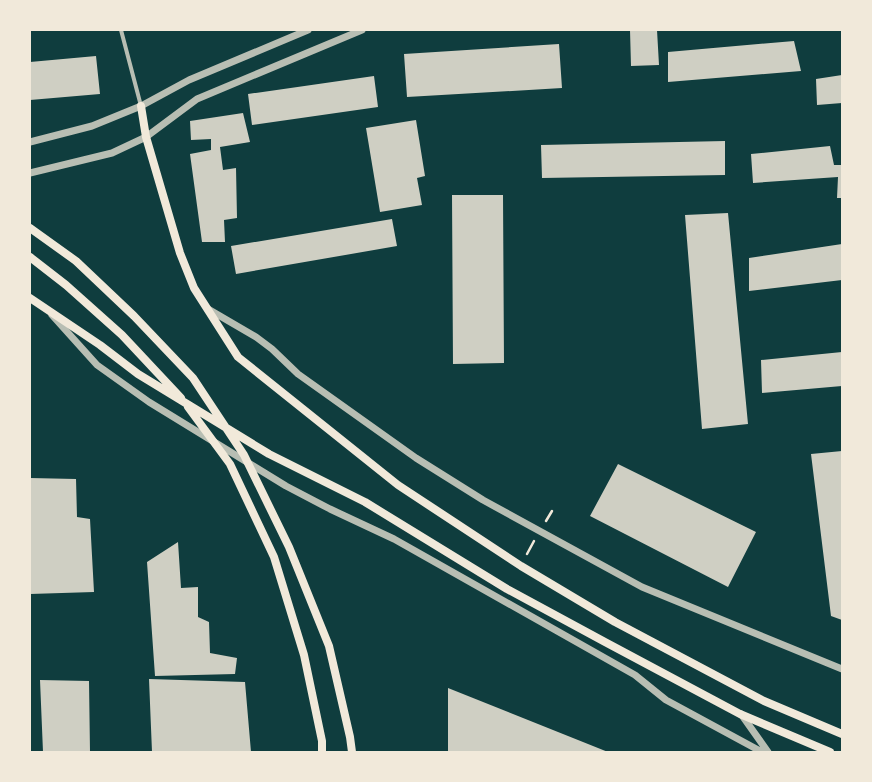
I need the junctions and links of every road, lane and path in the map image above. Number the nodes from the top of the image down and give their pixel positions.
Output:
1 (121, 30) edge
2 (308, 30) edge
3 (362, 30) edge
4 (141, 106) junction
5 (146, 137) junction
6 (30, 142) edge
7 (30, 173) edge
8 (30, 228) edge
9 (30, 257) edge
10 (30, 298) edge
11 (46, 309) junction
12 (208, 309) junction
13 (842, 669) edge
14 (740, 714) junction
15 (842, 734) edge
16 (322, 752) edge
17 (352, 752) edge
18 (762, 752) edge
19 (768, 752) edge
20 (830, 752) edge

1 - 4 street
2 - 4 street
3 - 5 street
4 - 5 main road
4 - 6 street
5 - 7 street
5 - 12 main road
8 - 17 main road
9 - 16 main road
10 - 11 main road
11 - 14 main road
11 - 18 street
12 - 13 street
12 - 15 main road
14 - 19 street
14 - 20 main road

